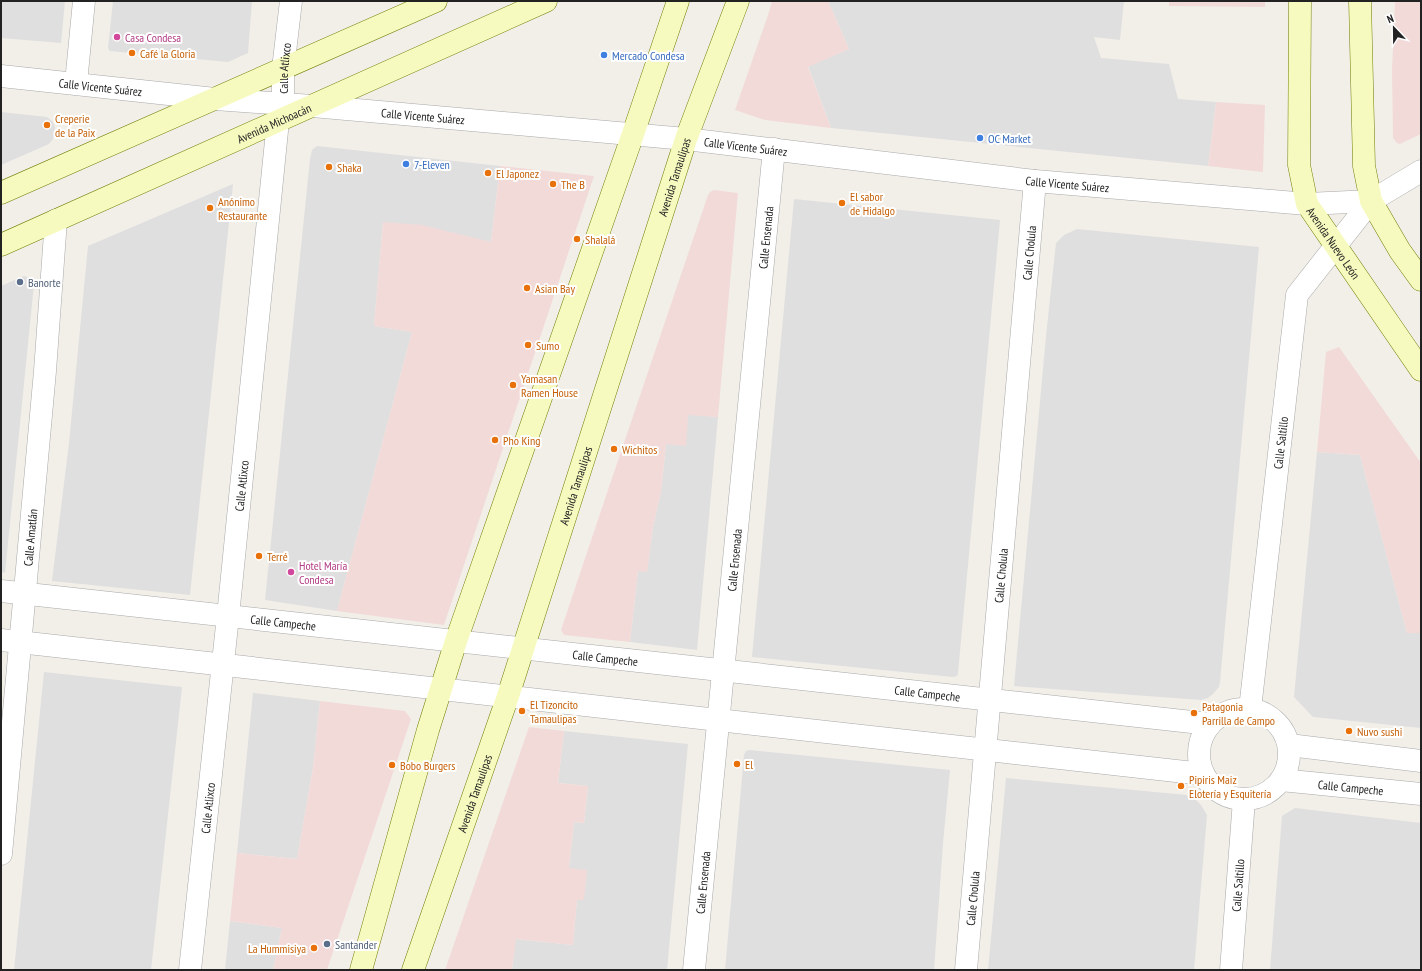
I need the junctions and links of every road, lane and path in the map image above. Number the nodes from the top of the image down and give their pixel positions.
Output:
1 (84, 1) edge
2 (291, 1) edge
3 (436, 1) edge
4 (546, 1) edge
5 (678, 1) edge
6 (738, 1) edge
7 (1300, 1) edge
8 (1360, 1) edge
9 (283, 69) junction
10 (1, 76) edge
11 (76, 83) junction
12 (215, 99) junction
13 (312, 106) junction
14 (280, 112) junction
15 (633, 134) junction
16 (686, 139) junction
17 (774, 150) junction
18 (1421, 171) edge
19 (1035, 181) junction
20 (1, 193) edge
21 (1371, 201) junction
22 (1307, 204) junction
23 (56, 220) junction
24 (1, 245) edge
25 (1335, 246) junction
26 (1421, 280) edge
27 (1421, 370) edge
28 (1, 591) edge
29 (25, 594) junction
30 (228, 616) junction
31 (11, 641) edge
32 (456, 641) junction
33 (523, 649) junction
34 (223, 664) junction
35 (723, 670) junction
36 (442, 688) junction
37 (508, 696) junction
38 (990, 699) junction
39 (1250, 709) junction
40 (719, 720) junction
41 (1210, 724) junction
42 (1289, 745) junction
43 (985, 749) junction
44 (1421, 761) edge
45 (1203, 774) junction
46 (1281, 780) junction
47 (1421, 794) edge
48 (1244, 800) junction
49 (1, 854) edge
50 (190, 970) edge
51 (361, 970) edge
52 (413, 970) edge
53 (694, 970) edge
54 (966, 970) edge
55 (1231, 970) edge

1 - 11 street
2 - 9 street, Calle Atlixco
3 - 9 street
4 - 13 street, Avenida Michoacán
5 - 15 street
6 - 16 street, Avenida Tamaulipas
7 - 22 street, Avenida Nuevo León
8 - 21 street
9 - 12 street
9 - 14 street, Calle Atlixco
10 - 11 street, Calle Vicente Suárez
11 - 12 street, Calle Vicente Suárez
12 - 14 street, Calle Vicente Suárez
12 - 20 street
13 - 14 street, Avenida Michoacán
13 - 15 street, Calle Vicente Suárez
14 - 23 street, Avenida Michoacán
14 - 30 street, Calle Atlixco
15 - 16 street, Calle Vicente Suárez
15 - 32 street
16 - 17 street, Calle Vicente Suárez
16 - 33 street, Avenida Tamaulipas
17 - 19 street, Calle Vicente Suárez
17 - 35 street, Calle Ensenada
18 - 21 street
19 - 22 street, Calle Vicente Suárez
19 - 38 street, Calle Cholula
21 - 22 street, Calle Vicente Suárez
21 - 25 street, Calle Saltillo
21 - 26 street
22 - 25 street, Avenida Nuevo León
23 - 24 street, Avenida Michoacán
23 - 29 street, Calle Amatlán
25 - 27 street, Avenida Nuevo León
25 - 39 street, Calle Saltillo
28 - 29 street, Calle Campeche
29 - 30 street, Calle Campeche
29 - 31 street, Calle Amatlán
30 - 32 street, Calle Campeche
30 - 34 street, Calle Atlixco
31 - 34 street
31 - 49 street, Calle Amatlán
32 - 33 street, Calle Campeche
32 - 36 street
33 - 35 street, Calle Campeche
33 - 37 street, Avenida Tamaulipas
34 - 36 street
34 - 50 street, Calle Atlixco
35 - 38 street, Calle Campeche
35 - 40 street, Calle Ensenada
36 - 37 street
36 - 51 street
37 - 40 street
37 - 52 street, Avenida Tamaulipas
38 - 41 street, Calle Campeche
38 - 43 street, Calle Cholula
39 - 41 street
39 - 42 street
40 - 43 street
40 - 53 street, Calle Ensenada
41 - 45 street
42 - 44 street
42 - 46 street
43 - 45 street
43 - 54 street, Calle Cholula
45 - 48 street
46 - 47 street, Calle Campeche
46 - 48 street
48 - 55 street, Calle Saltillo

